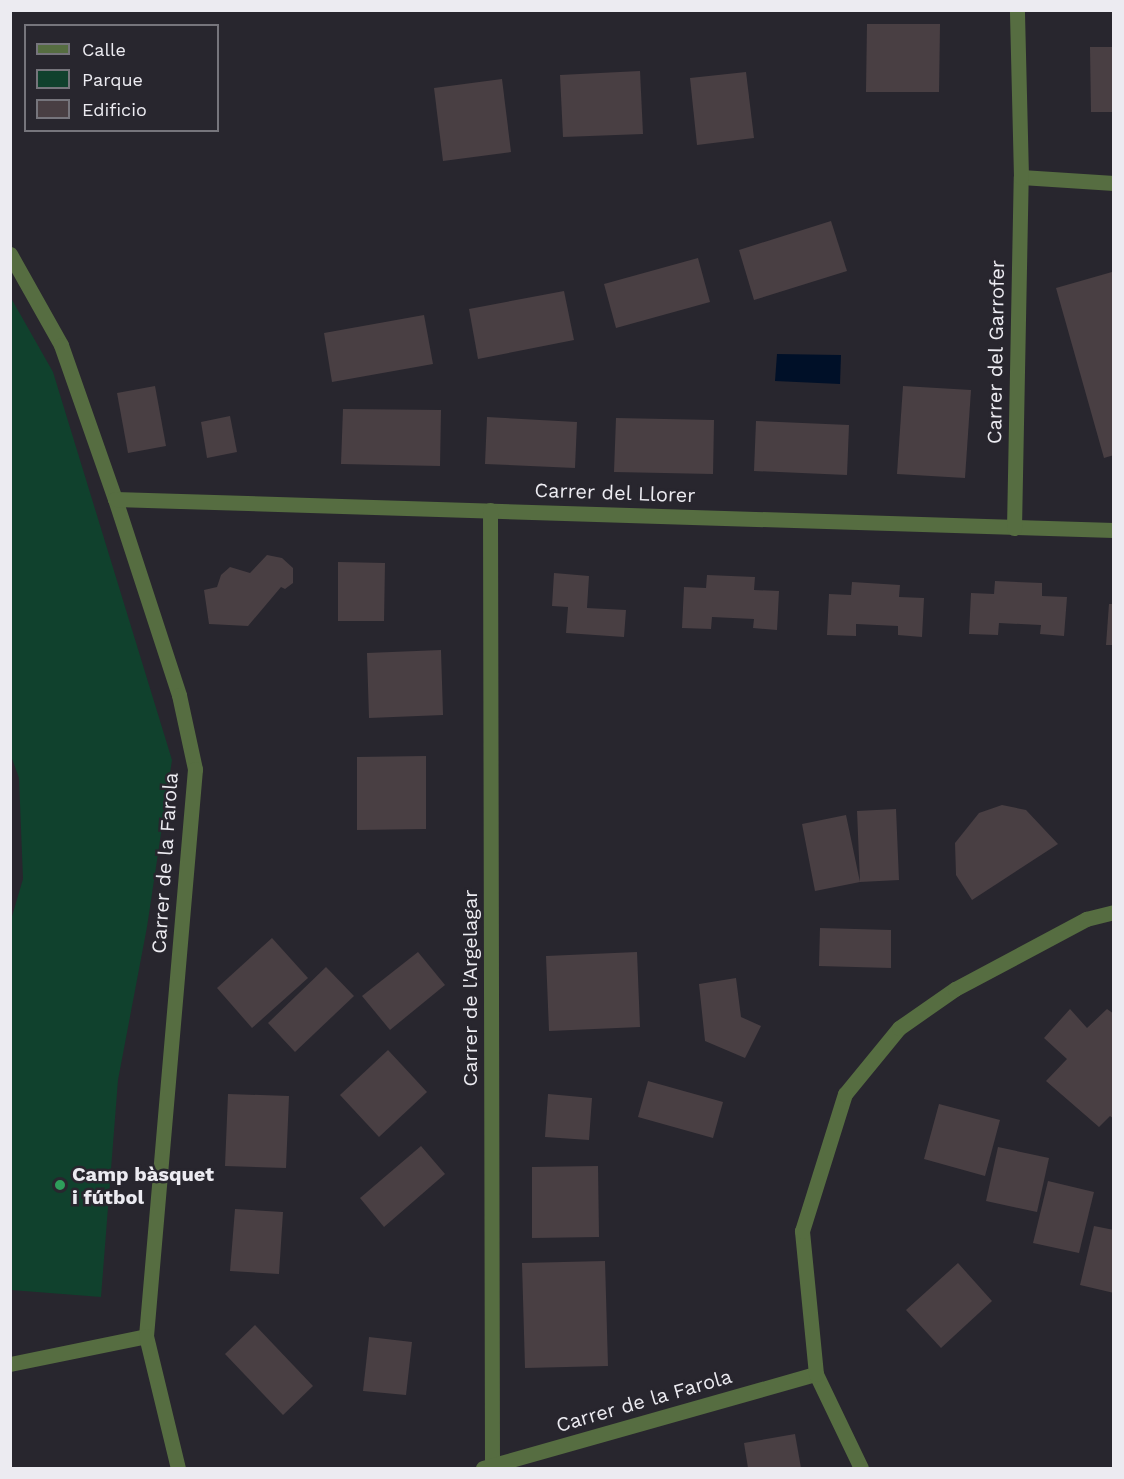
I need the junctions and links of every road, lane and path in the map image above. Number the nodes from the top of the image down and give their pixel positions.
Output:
1 (1017, 10) edge
2 (1021, 177) junction
3 (1113, 183) edge
4 (10, 254) edge
5 (115, 499) junction
6 (490, 510) junction
7 (1014, 528) junction
8 (1113, 530) edge
9 (1113, 912) edge
10 (146, 1336) junction
11 (10, 1364) edge
12 (816, 1374) junction
13 (487, 1467) edge
14 (178, 1468) edge
15 (861, 1468) edge

1 - 2 street, Carrer del Garrofer
2 - 3 street
2 - 7 street, Carrer del Garrofer
4 - 5 street, Carrer de la Farola
5 - 6 street, Carrer del Llorer
5 - 10 street, Carrer de la Farola
6 - 7 street, Carrer del Llorer
6 - 13 street, Carrer de l'Argelagar
7 - 8 street, Carrer del Llorer
9 - 12 street
10 - 11 street
10 - 14 street, Carrer de la Farola
12 - 13 street, Carrer de la Farola
12 - 15 street

